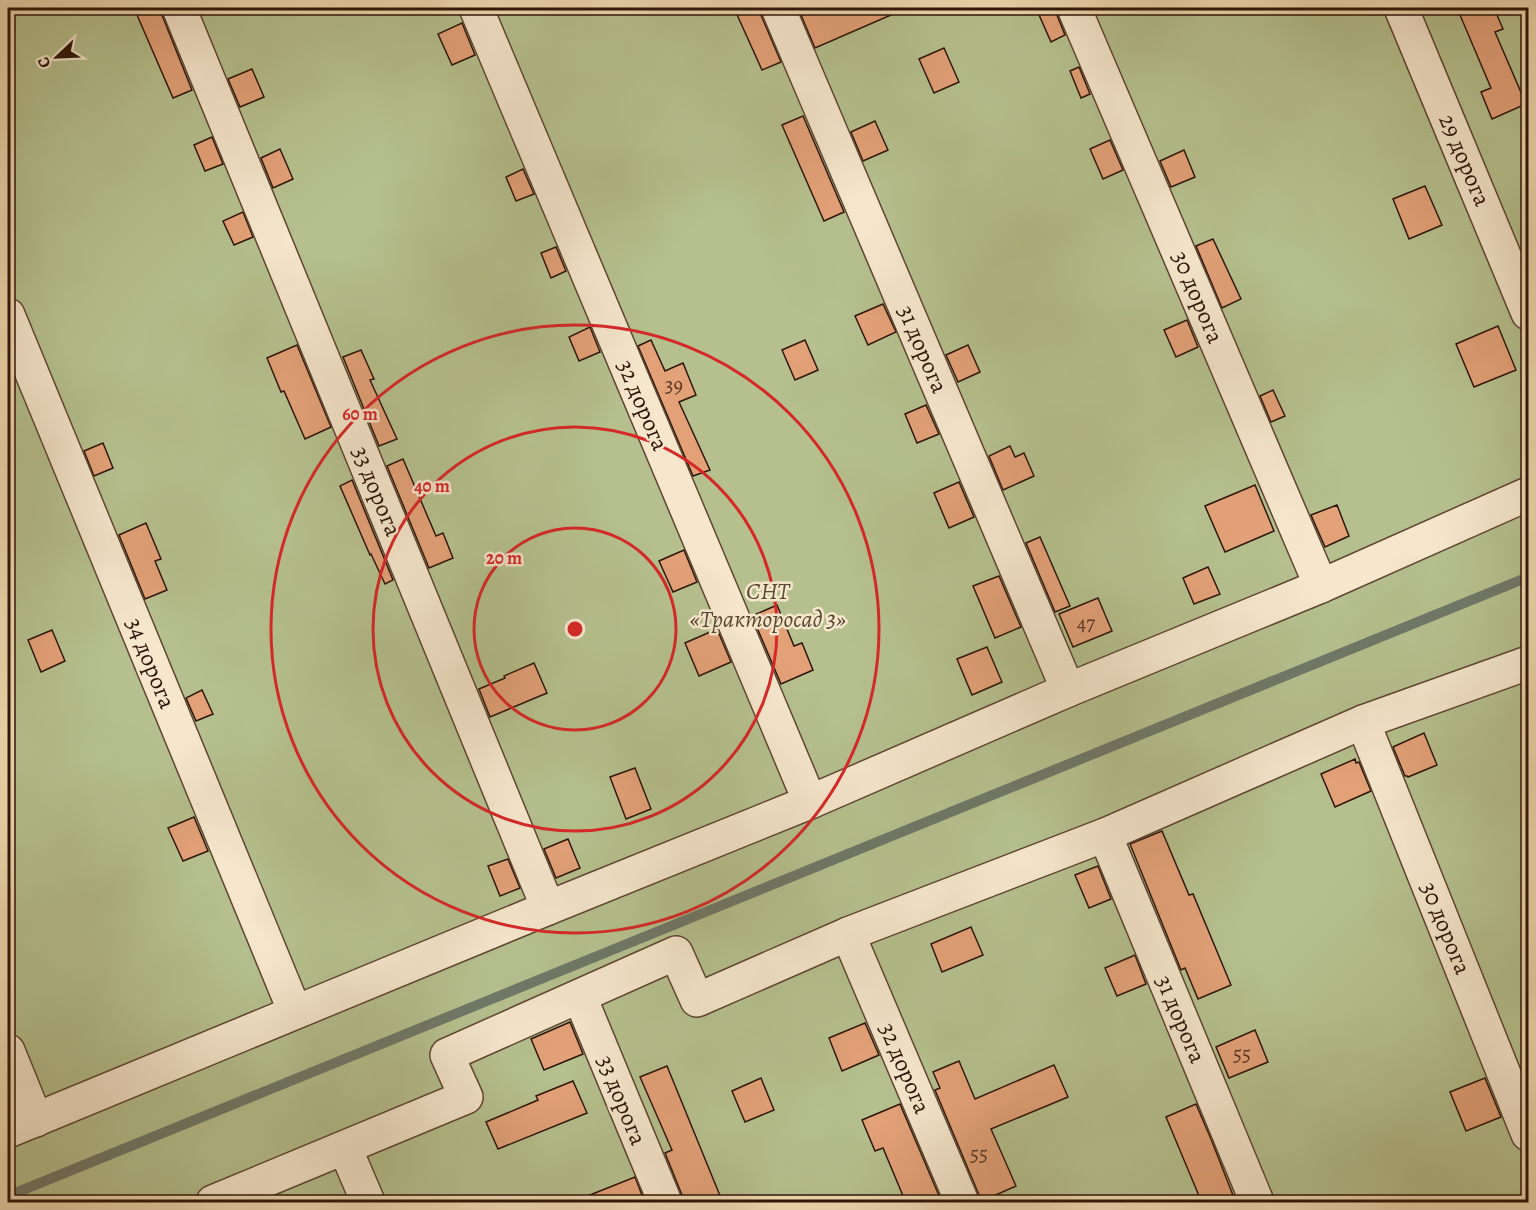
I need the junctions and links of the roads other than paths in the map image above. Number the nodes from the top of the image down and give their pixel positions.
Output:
1 (179, 8) edge
2 (476, 8) edge
3 (777, 8) edge
4 (1074, 8) edge
5 (1401, 8) edge
6 (1528, 313) edge
7 (8, 315) edge
8 (1528, 494) edge
9 (1321, 586) junction
10 (1528, 663) edge
11 (1068, 690) junction
12 (1363, 722) junction
13 (810, 802) junction
14 (1105, 835) junction
15 (548, 908) junction
16 (848, 934) junction
17 (580, 996) junction
18 (295, 1012) junction
19 (8, 1051) edge
20 (22, 1125) edge
21 (1528, 1134) edge
22 (345, 1148) junction
23 (213, 1203) edge
24 (368, 1203) edge
25 (665, 1203) edge
26 (962, 1203) edge
27 (1257, 1203) edge

1 - 15 street, 33 дорога
2 - 13 street, 32 дорога
3 - 11 street, 31 дорога
4 - 9 street, 30 дорога
5 - 6 street, 29 дорога
7 - 18 street, 34 дорога
8 - 9 street
9 - 11 street
10 - 12 street
11 - 13 street
12 - 14 street
12 - 21 street, 30 дорога
13 - 15 street
14 - 16 street
14 - 27 street, 31 дорога
15 - 18 street
16 - 17 street
16 - 26 street, 32 дорога
17 - 22 street
17 - 25 street, 33 дорога
18 - 20 street
19 - 20 street
22 - 23 street
22 - 24 street

